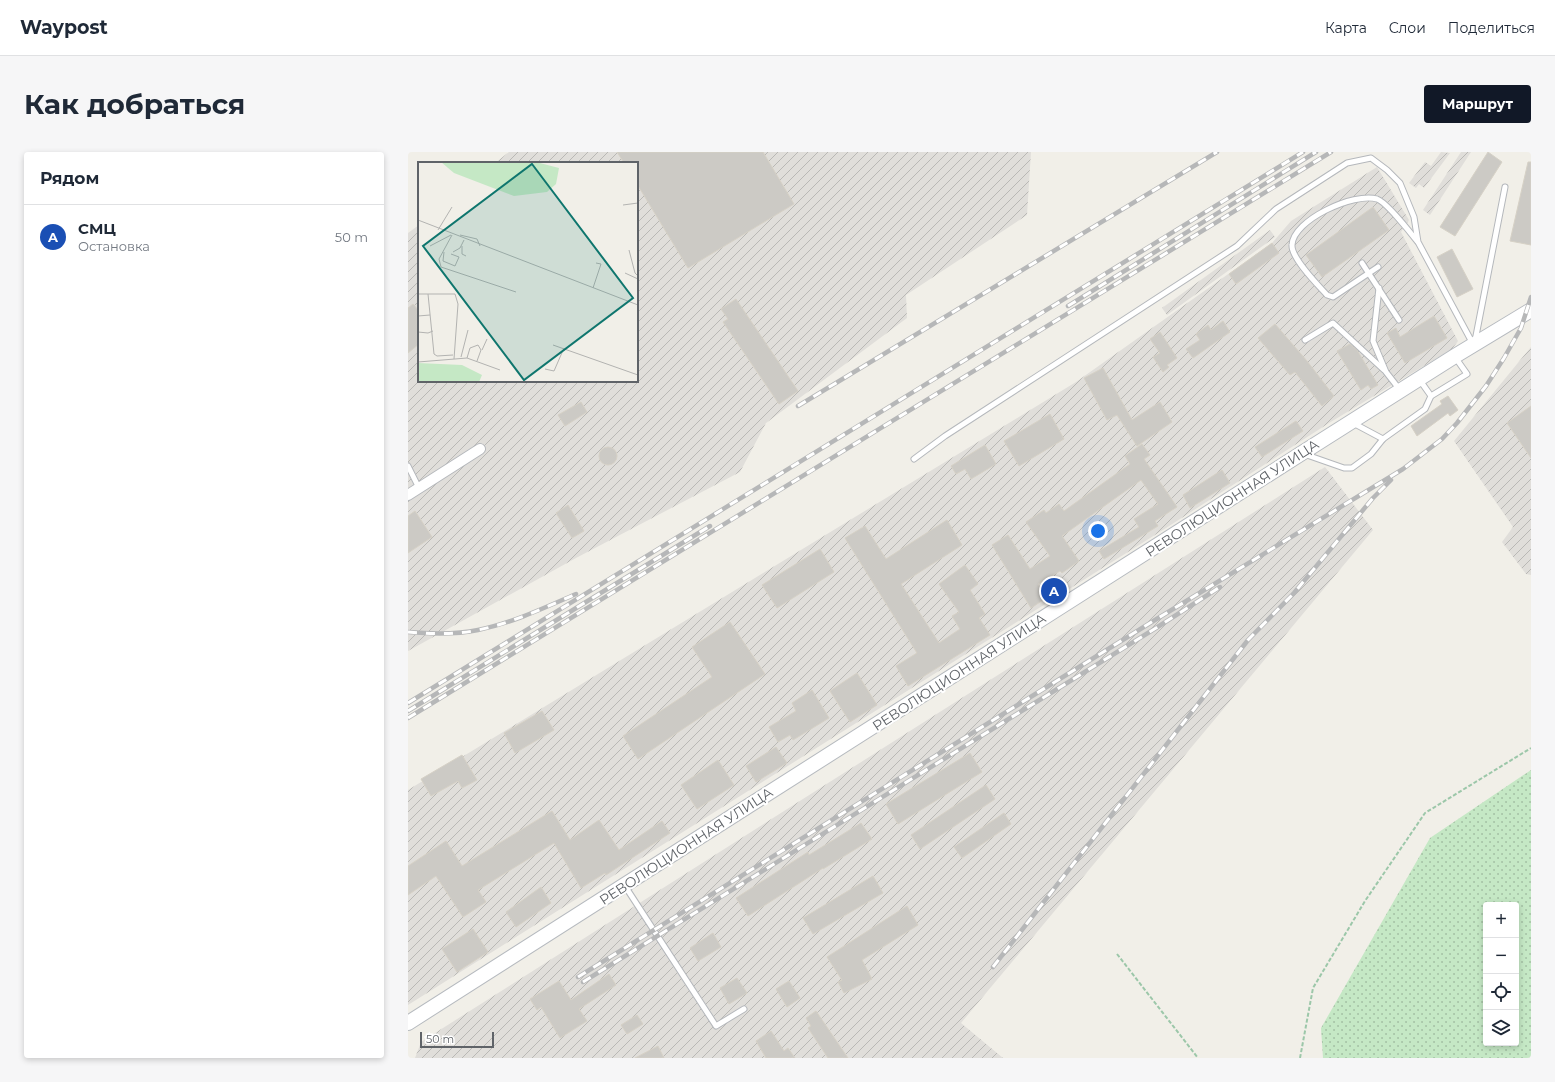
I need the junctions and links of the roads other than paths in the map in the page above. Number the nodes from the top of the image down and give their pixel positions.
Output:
1 (1505, 187) dead end
2 (1418, 242) junction
3 (1362, 264) dead end
4 (1378, 267) dead end
5 (1369, 273) junction
6 (1379, 288) junction
7 (1531, 310) edge
8 (1399, 320) dead end
9 (1305, 340) dead end
10 (1474, 345) junction
11 (1454, 356) junction
12 (1386, 372) junction
13 (1418, 379) junction
14 (1400, 391) junction
15 (1431, 396) junction
16 (1351, 422) junction
17 (1383, 439) junction
18 (480, 449) dead end
19 (1302, 453) junction
20 (914, 459) dead end
21 (408, 466) edge
22 (419, 488) junction
23 (408, 495) edge
24 (624, 885) junction
25 (744, 1009) dead end
26 (410, 1023) edge

1 - 10 lane
2 - 5 lane
2 - 10 lane
2 - 20 lane
3 - 5 lane
4 - 5 lane
5 - 6 lane
6 - 8 lane
6 - 12 lane
7 - 10 main road, РЕВОЛЮЦИОННАЯ УЛИЦА
9 - 12 lane
10 - 11 main road, РЕВОЛЮЦИОННАЯ УЛИЦА
11 - 13 main road, РЕВОЛЮЦИОННАЯ УЛИЦА
11 - 15 lane
12 - 14 lane
13 - 14 main road, РЕВОЛЮЦИОННАЯ УЛИЦА
13 - 15 lane
14 - 16 main road, РЕВОЛЮЦИОННАЯ УЛИЦА
15 - 17 lane
16 - 17 lane
16 - 19 main road, РЕВОЛЮЦИОННАЯ УЛИЦА
17 - 19 lane
18 - 22 street
19 - 24 main road, РЕВОЛЮЦИОННАЯ УЛИЦА
21 - 22 lane
22 - 23 street
24 - 25 lane
24 - 26 main road, РЕВОЛЮЦИОННАЯ УЛИЦА

